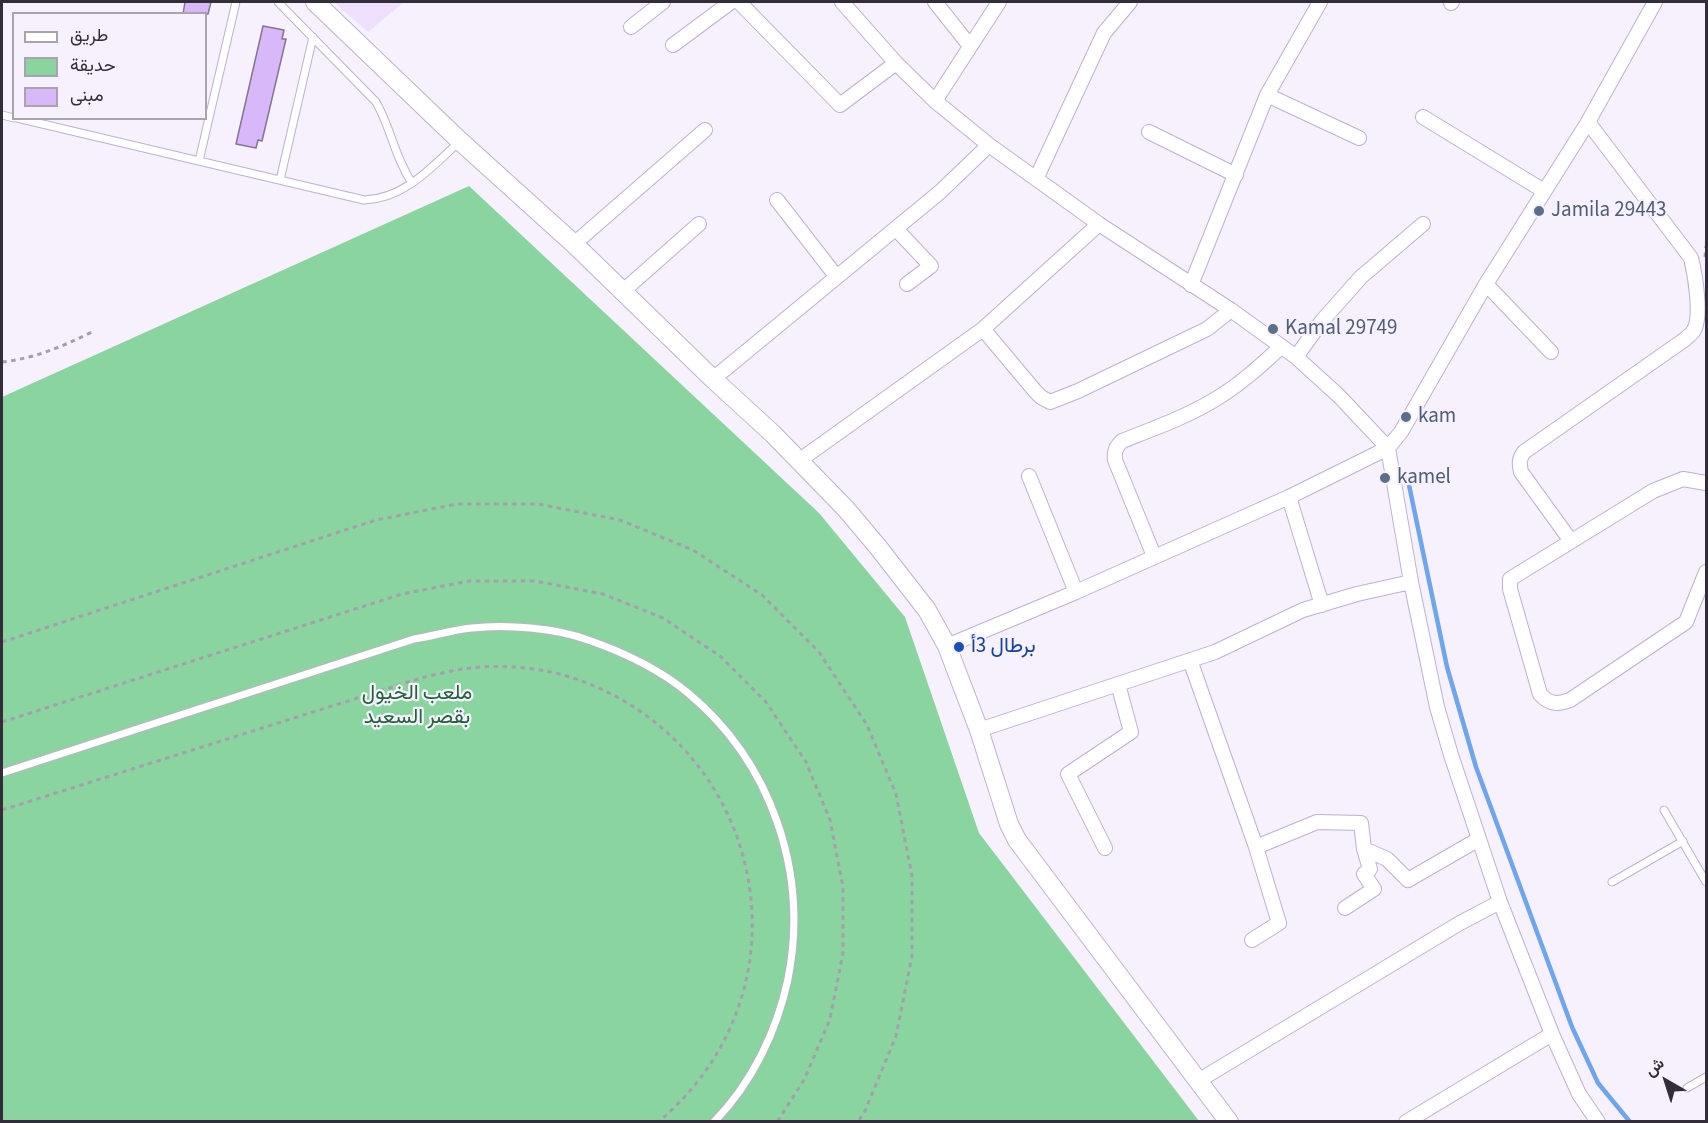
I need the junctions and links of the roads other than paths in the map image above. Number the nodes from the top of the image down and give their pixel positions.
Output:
1 (236, 2) edge
2 (278, 2) edge
3 (315, 2) edge
4 (663, 2) edge
5 (731, 2) edge
6 (740, 2) edge
7 (842, 2) edge
8 (935, 2) edge
9 (999, 2) edge
10 (1130, 2) edge
11 (1320, 2) edge
12 (1655, 2) edge
13 (631, 27) dead end
14 (313, 37) junction
15 (673, 45) dead end
16 (970, 46) junction
17 (896, 63) junction
18 (1267, 95) junction
19 (936, 101) junction
20 (1423, 117) dead end
21 (24, 120) edge
22 (1588, 122) junction
23 (705, 130) dead end
24 (1149, 132) dead end
25 (1359, 138) dead end
26 (460, 141) junction
27 (989, 145) junction
28 (199, 161) junction
29 (1236, 175) junction
30 (1036, 179) junction
31 (280, 180) junction
32 (412, 183) junction
33 (1544, 191) junction
34 (777, 200) dead end
35 (699, 224) dead end
36 (1099, 224) junction
37 (1423, 224) dead end
38 (896, 229) junction
39 (574, 244) junction
40 (836, 276) junction
41 (907, 284) dead end
42 (1486, 284) junction
43 (1191, 285) junction
44 (622, 292) junction
45 (1231, 310) junction
46 (983, 328) junction
47 (1281, 347) junction
48 (1551, 352) dead end
49 (1296, 357) junction
50 (714, 379) junction
51 (1388, 448) junction
52 (800, 460) junction
53 (1029, 476) dead end
54 (1707, 483) edge
55 (1289, 496) junction
56 (1571, 541) junction
57 (1154, 556) junction
58 (1707, 572) edge
59 (1411, 582) junction
60 (1076, 592) junction
61 (1322, 605) junction
62 (947, 646) junction
63 (1190, 660) junction
64 (1118, 684) junction
65 (979, 730) junction
66 (2, 772) edge
67 (1664, 810) dead end
68 (1479, 839) junction
69 (1683, 841) junction
70 (1256, 847) junction
71 (1105, 848) dead end
72 (1364, 849) junction
73 (1612, 882) dead end
74 (1707, 882) edge
75 (1500, 902) junction
76 (1345, 908) dead end
77 (1252, 939) dead end
78 (1552, 1034) junction
79 (1707, 1077) edge
80 (1198, 1081) junction
81 (1687, 1088) dead end
82 (1597, 1121) edge
83 (714, 1122) edge
84 (1229, 1122) edge
85 (1406, 1122) edge

1 - 28 lane
2 - 14 lane
3 - 26 street
4 - 13 street
5 - 15 street
6 - 17 street
7 - 17 street
8 - 16 street
9 - 16 street
10 - 30 street
11 - 18 street
12 - 22 street
14 - 31 lane
14 - 32 lane
16 - 19 street
17 - 19 street
18 - 25 street
18 - 29 street
19 - 27 street
20 - 33 street
21 - 28 lane
22 - 33 street
22 - 56 street
23 - 39 street
24 - 29 street
26 - 32 lane
26 - 39 street
27 - 30 street
27 - 38 street
28 - 31 lane
29 - 43 street
30 - 36 street
31 - 32 lane
33 - 42 street
34 - 40 street
35 - 44 street
36 - 43 street
36 - 46 street
37 - 49 street
38 - 40 street
38 - 41 street
39 - 44 street
40 - 50 street
42 - 48 street
42 - 51 street
43 - 45 street
44 - 50 street
45 - 46 street
45 - 47 street
46 - 52 street
47 - 49 street
47 - 57 street
49 - 51 street
50 - 52 street
51 - 55 street
51 - 59 street
52 - 62 street
53 - 60 street
54 - 56 street
55 - 57 street
55 - 61 street
56 - 58 street
57 - 60 street
59 - 61 street
59 - 68 street
60 - 62 street
61 - 63 street
62 - 65 street
63 - 64 street
63 - 70 street
64 - 65 street
64 - 71 street
65 - 80 street
66 - 83 lane
67 - 69 lane
68 - 72 street
68 - 75 street
69 - 73 lane
69 - 74 lane
70 - 72 street
70 - 77 street
72 - 76 street
75 - 78 street
75 - 80 street
78 - 82 street
78 - 85 street
79 - 81 lane
80 - 84 street

